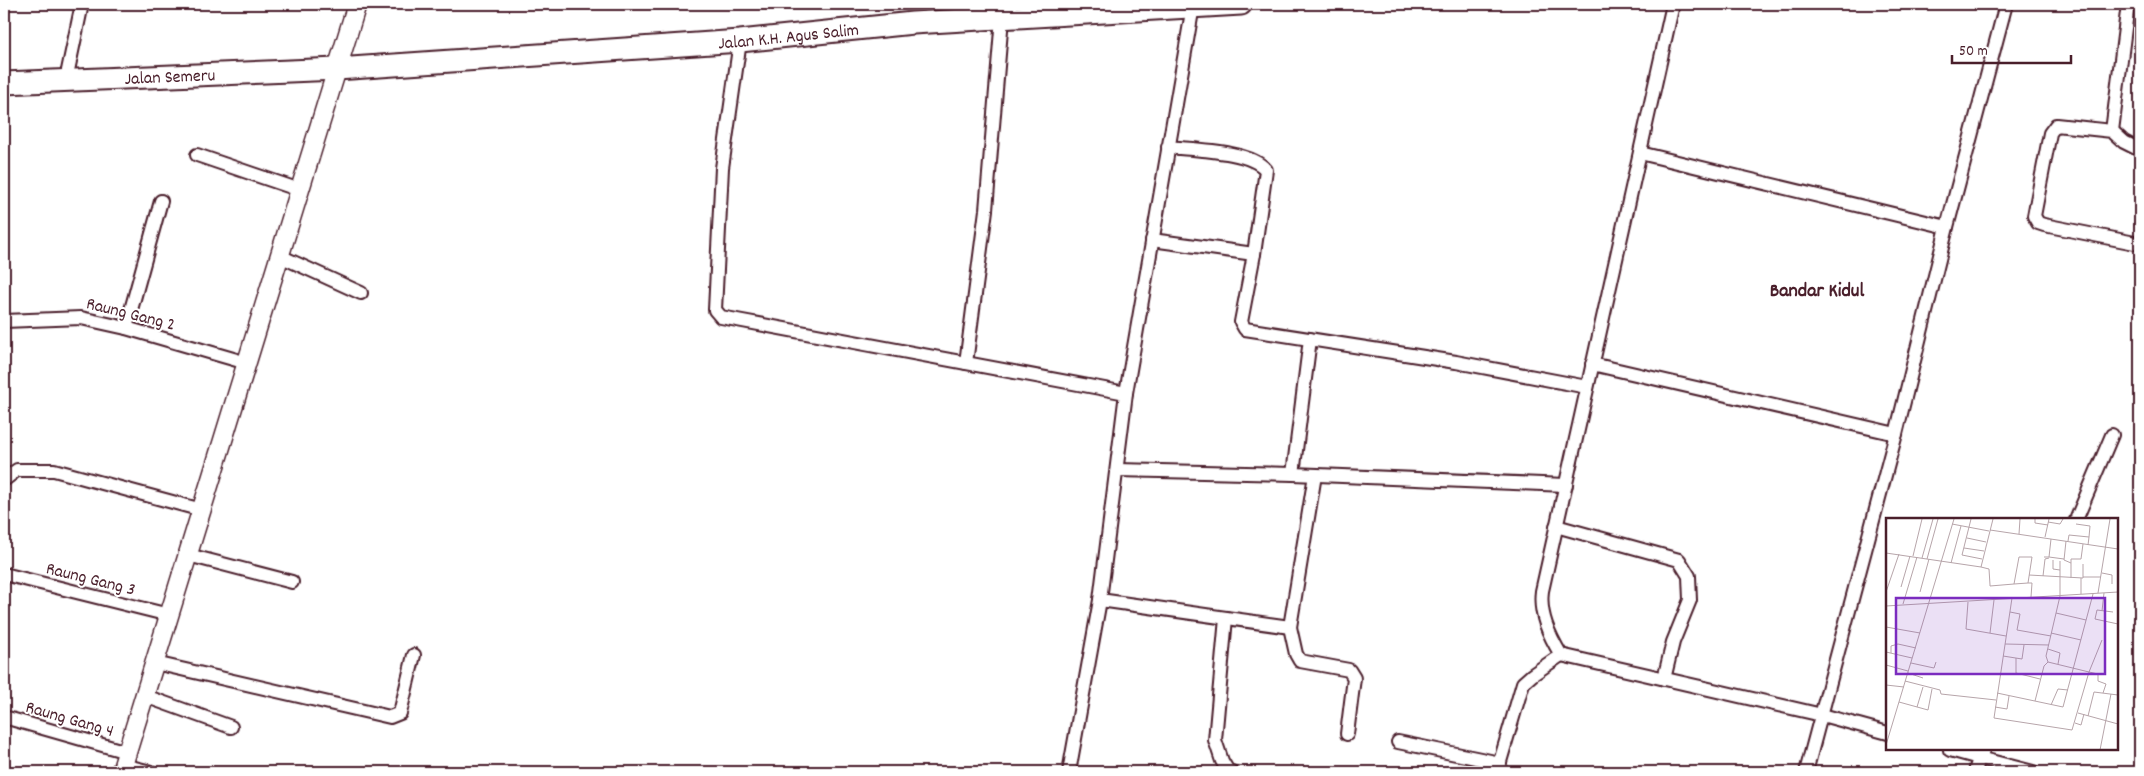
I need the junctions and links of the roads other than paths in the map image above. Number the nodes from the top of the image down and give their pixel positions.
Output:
1 (82, 4) edge
2 (357, 4) edge
3 (1241, 4) edge
4 (1673, 4) edge
5 (2006, 4) edge
6 (2128, 4) edge
7 (1193, 6) junction
8 (1002, 18) junction
9 (740, 41) junction
10 (337, 69) junction
11 (66, 80) junction
12 (4, 83) edge
13 (2112, 131) junction
14 (1168, 147) junction
15 (2140, 150) edge
16 (1640, 153) junction
17 (198, 155) dead end
18 (300, 190) junction
19 (161, 201) dead end
20 (1947, 227) junction
21 (1152, 240) junction
22 (2140, 244) edge
23 (1254, 254) junction
24 (280, 256) junction
25 (360, 293) dead end
26 (4, 321) edge
27 (126, 328) junction
28 (1310, 339) junction
29 (247, 363) junction
30 (966, 363) junction
31 (1592, 364) junction
32 (1587, 387) junction
33 (1126, 393) junction
34 (1896, 434) junction
35 (2112, 435) dead end
36 (1118, 470) junction
37 (1293, 474) junction
38 (1315, 475) junction
39 (4, 480) edge
40 (1566, 485) junction
41 (202, 510) junction
42 (2077, 518) edge
43 (1556, 526) junction
44 (188, 555) junction
45 (4, 574) edge
46 (292, 582) dead end
47 (1100, 600) junction
48 (169, 615) junction
49 (1226, 618) junction
50 (1290, 627) junction
51 (414, 655) dead end
52 (1561, 655) junction
53 (155, 663) junction
54 (1664, 679) junction
55 (145, 696) junction
56 (1822, 715) junction
57 (4, 717) edge
58 (230, 727) dead end
59 (1886, 732) edge
60 (1347, 734) dead end
61 (1398, 742) dead end
62 (1958, 751) edge
63 (1981, 754) edge
64 (124, 763) edge
65 (1498, 768) edge
66 (151, 772) edge
67 (1069, 772) edge
68 (1228, 772) edge
69 (1806, 772) edge
70 (1975, 772) edge
71 (2032, 772) edge

1 - 11 street
2 - 10 main road
3 - 7 highway, Jalan K.H. Agus Salim
4 - 16 street
5 - 20 street
6 - 13 street
7 - 8 highway, Jalan K.H. Agus Salim
7 - 14 street
8 - 9 highway, Jalan K.H. Agus Salim
8 - 30 street
9 - 10 highway, Jalan K.H. Agus Salim
9 - 30 street
10 - 11 highway, Jalan Semeru
10 - 18 main road
11 - 12 highway, Jalan Semeru
13 - 15 street
13 - 22 street
14 - 21 street
14 - 23 street
16 - 20 street
16 - 31 street
17 - 18 street
18 - 24 main road
19 - 27 street
20 - 34 street
21 - 23 street
21 - 33 street
23 - 28 street
24 - 25 street
24 - 29 main road
26 - 27 street, Raung Gang 2
27 - 29 street, Raung Gang 2
28 - 32 street
28 - 37 street
29 - 41 main road
30 - 33 street
31 - 32 street
31 - 34 street
32 - 40 street
33 - 36 street
34 - 56 street
35 - 42 street
36 - 37 street
36 - 47 street
37 - 38 street
38 - 40 street
38 - 50 street
39 - 41 street
40 - 43 street
41 - 44 main road
43 - 52 street
43 - 54 street
44 - 46 street
44 - 48 main road
45 - 48 street, Raung Gang 3
47 - 49 street
47 - 67 street
48 - 53 main road
49 - 50 street
49 - 68 street
50 - 60 street
51 - 53 street
52 - 54 street
52 - 65 street
53 - 55 main road
54 - 56 street
55 - 58 street
55 - 64 main road
56 - 59 street
56 - 69 street
57 - 64 street, Raung Gang 4
61 - 65 street
62 - 63 street
63 - 70 street
63 - 71 street
64 - 66 street, Raung Gang 4

